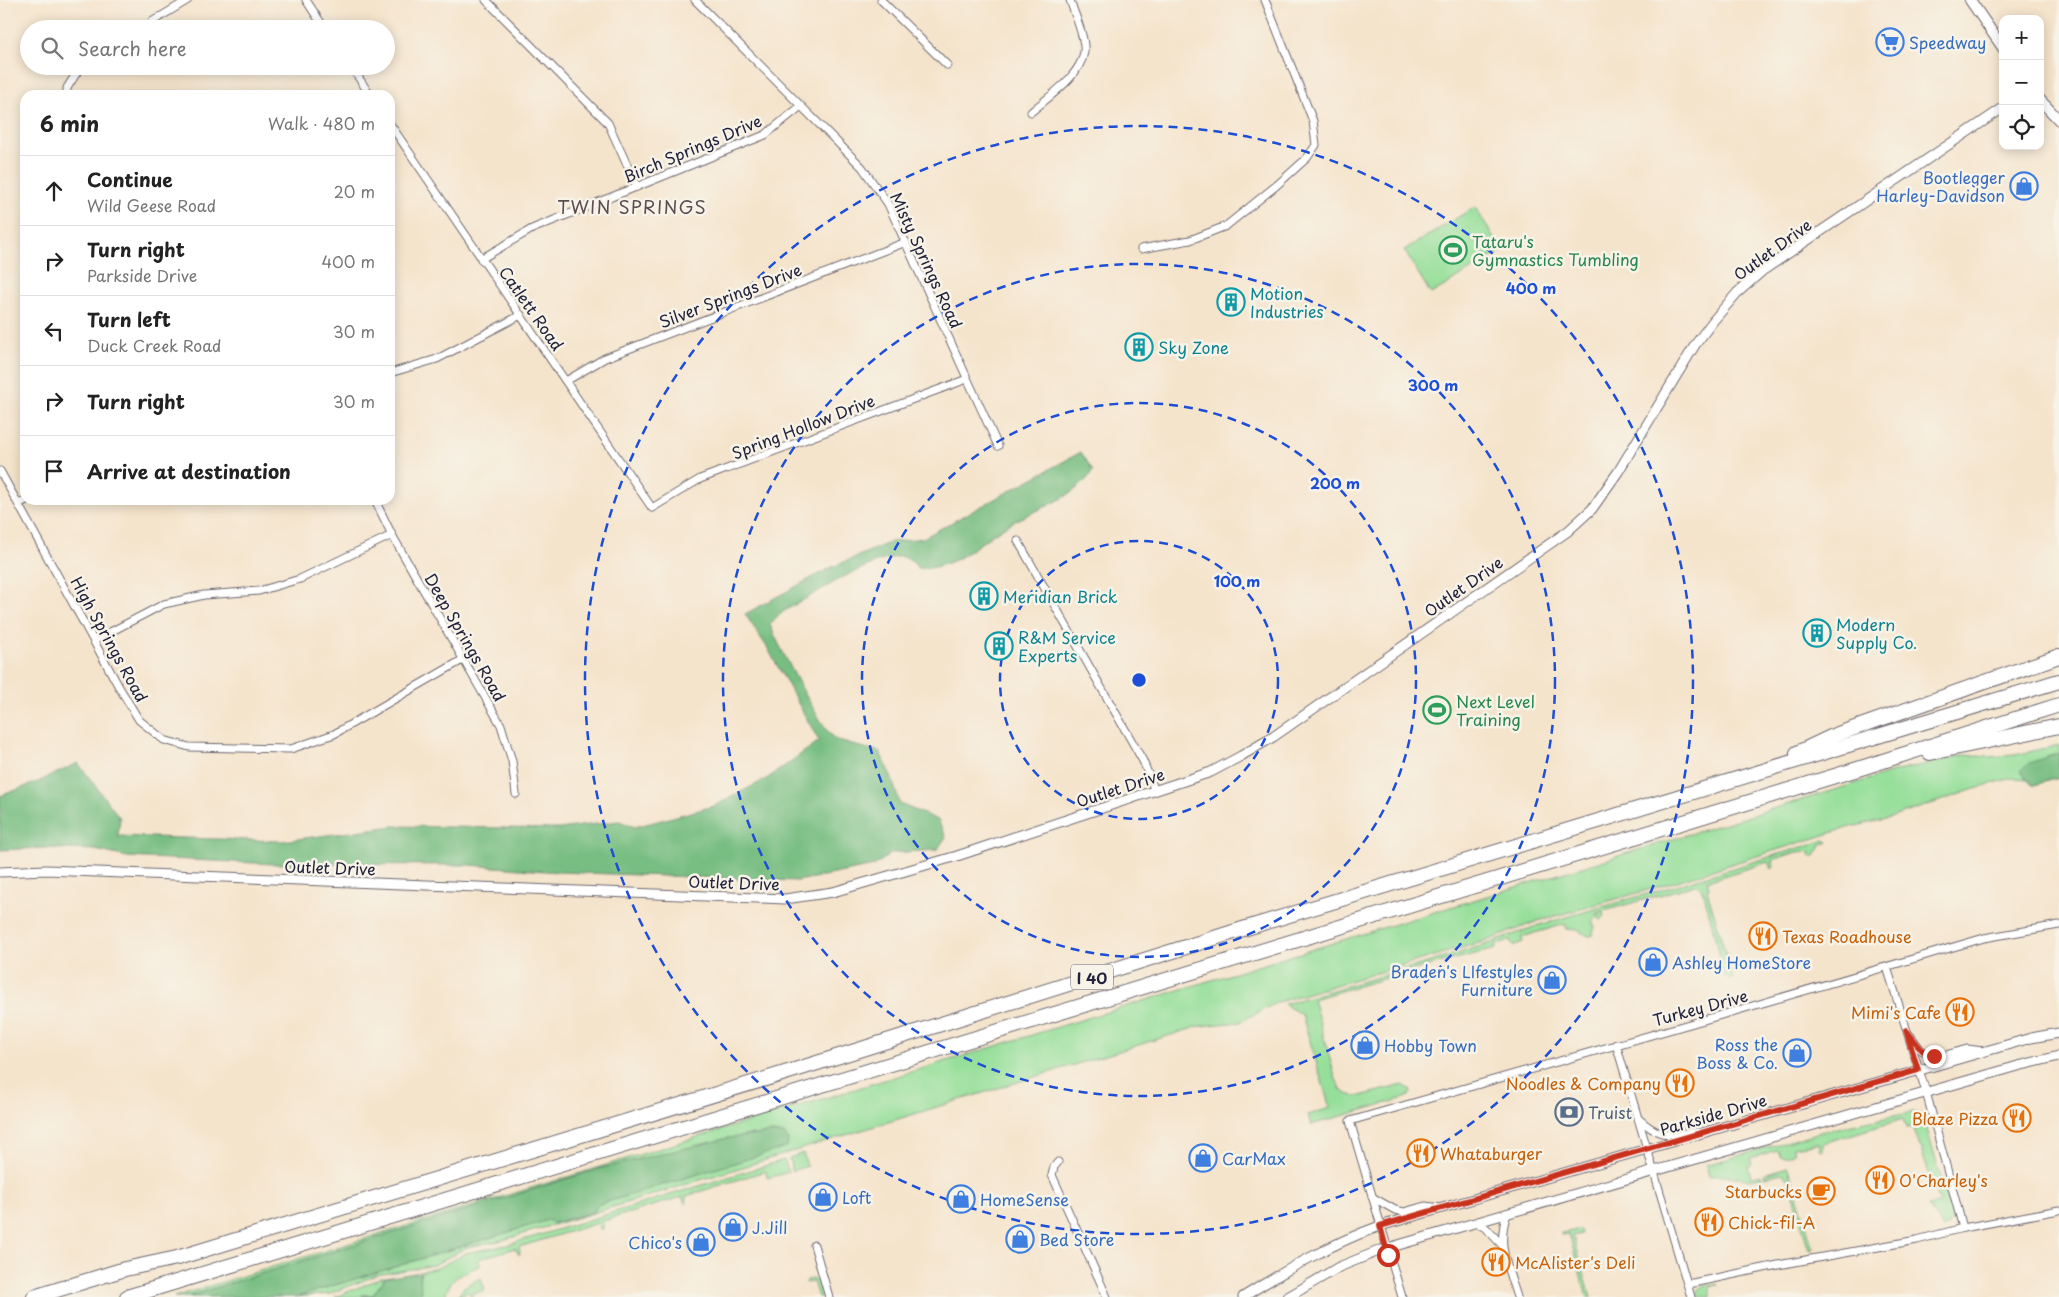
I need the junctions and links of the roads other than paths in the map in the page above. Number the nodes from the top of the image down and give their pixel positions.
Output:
1 (188, 0) edge
2 (306, 0) edge
3 (486, 0) edge
4 (695, 0) edge
5 (881, 0) edge
6 (1070, 0) edge
7 (1265, 0) edge
8 (1970, 0) edge
9 (155, 20) edge
10 (320, 20) edge
11 (1999, 42) edge
12 (947, 65) dead end
13 (75, 75) edge
14 (357, 75) edge
15 (67, 90) edge
16 (367, 90) edge
17 (2044, 104) edge
18 (801, 106) junction
19 (1999, 111) edge
20 (1031, 112) dead end
21 (2059, 120) edge
22 (395, 131) edge
23 (637, 188) junction
24 (906, 242) junction
25 (1141, 248) dead end
26 (481, 258) junction
27 (521, 315) junction
28 (395, 371) edge
29 (967, 379) junction
30 (566, 381) junction
31 (998, 446) dead end
32 (0, 471) edge
33 (20, 498) edge
34 (25, 505) edge
35 (377, 505) edge
36 (652, 508) joint
37 (392, 535) junction
38 (1018, 541) dead end
39 (94, 640) junction
40 (2059, 656) edge
41 (464, 660) junction
42 (2059, 681) edge
43 (2059, 705) edge
44 (2059, 726) edge
45 (1861, 768) junction
46 (1754, 774) junction
47 (1155, 792) junction
48 (516, 794) dead end
49 (0, 872) edge
50 (2059, 925) edge
51 (1887, 967) junction
52 (1906, 1030) junction
53 (2059, 1034) edge
54 (1616, 1044) junction
55 (1986, 1051) junction
56 (2059, 1056) edge
57 (1918, 1070) junction
58 (1926, 1092) junction
59 (1638, 1118) junction
60 (1706, 1131) junction
61 (1647, 1148) junction
62 (1058, 1162) dead end
63 (1654, 1171) junction
64 (1372, 1197) junction
65 (1444, 1208) junction
66 (2059, 1210) edge
67 (1507, 1214) junction
68 (1476, 1223) junction
69 (1380, 1226) junction
70 (1963, 1228) junction
71 (1501, 1244) junction
72 (814, 1245) dead end
73 (1386, 1248) junction
74 (1688, 1284) junction
75 (34, 1297) edge
76 (127, 1297) edge
77 (829, 1297) edge
78 (1107, 1297) edge
79 (1243, 1297) edge
80 (1288, 1297) edge
81 (1402, 1297) edge
82 (1516, 1297) edge
83 (1691, 1297) edge

1 - 9 street
2 - 10 street
3 - 23 street
4 - 18 street, Misty Springs Road
5 - 12 street
6 - 20 street
7 - 25 street
8 - 11 main road
13 - 15 street
14 - 16 street
17 - 21 main road
18 - 23 street, Birch Springs Drive
18 - 24 street, Misty Springs Road
19 - 47 street, Outlet Drive
22 - 26 street, Catlett Road
23 - 26 street, Birch Springs Drive
24 - 29 street, Misty Springs Road
24 - 30 street, Silver Springs Drive
26 - 27 street, Catlett Road
27 - 28 street
27 - 30 street, Catlett Road
29 - 31 street, Misty Springs Road
29 - 36 street, Spring Hollow Drive
30 - 36 street, Catlett Road
32 - 33 street, High Springs Road
34 - 39 street, High Springs Road
35 - 37 street, Deep Springs Road
37 - 39 street
37 - 41 street, Deep Springs Road
38 - 47 street
39 - 41 street, High Springs Road
40 - 46 highway
41 - 48 street, Deep Springs Road
42 - 46 highway, I 40
43 - 45 highway, I 40
44 - 45 highway
45 - 76 highway, I 40
46 - 75 highway, I 40
47 - 49 street, Outlet Drive
50 - 51 street, Turkey Drive
51 - 52 street
51 - 54 street, Turkey Drive
52 - 55 street
52 - 57 street
53 - 55 street, Parkside Drive
54 - 59 street
54 - 64 street, Turkey Drive
55 - 57 street, Parkside Drive
56 - 58 street
57 - 58 street
57 - 60 street, Parkside Drive
58 - 63 street
58 - 70 street
59 - 60 street
59 - 61 street
60 - 61 street, Parkside Drive
61 - 63 street
61 - 65 street, Parkside Drive
62 - 78 street
63 - 67 street
63 - 74 street
64 - 65 street
64 - 69 street
65 - 69 street, Parkside Drive
66 - 70 street
67 - 68 street
67 - 71 street
68 - 71 street
68 - 73 street
69 - 73 street
69 - 79 street, Parkside Drive
70 - 74 street
71 - 82 street
72 - 77 street
73 - 80 street
73 - 81 street
74 - 83 street

